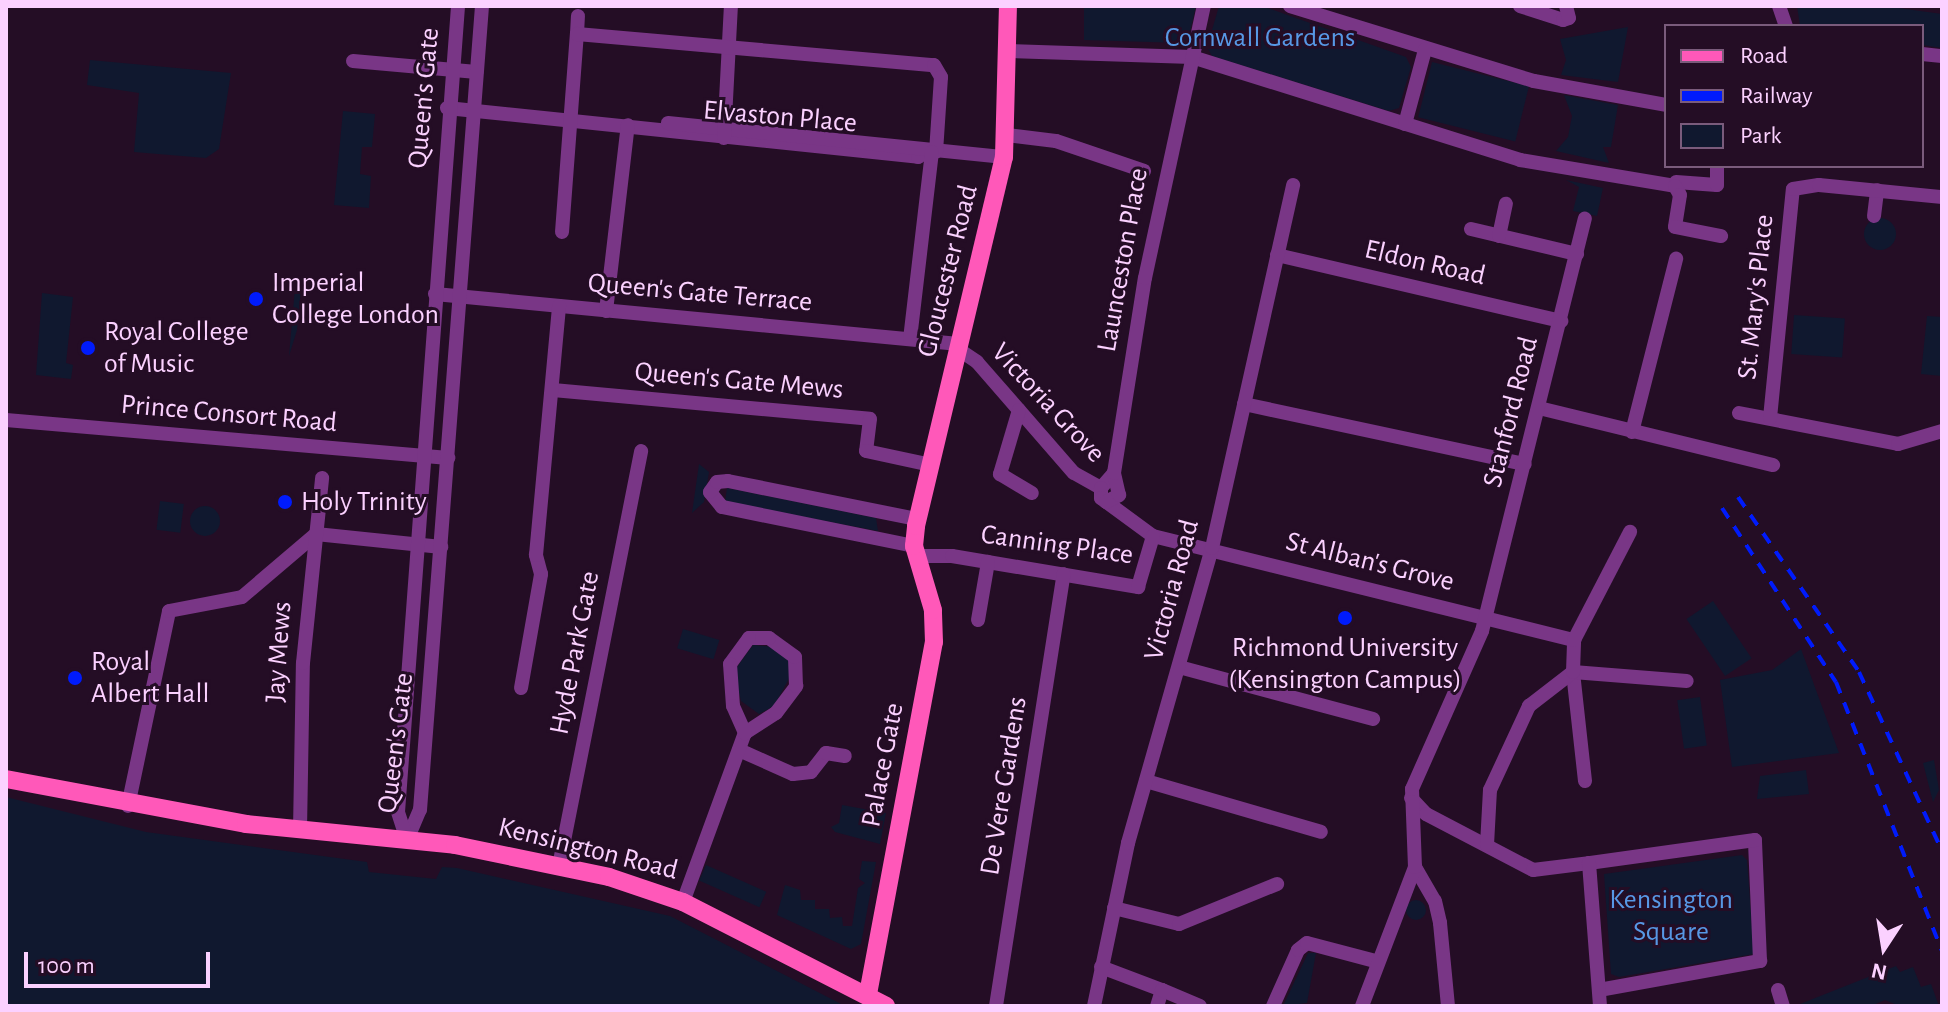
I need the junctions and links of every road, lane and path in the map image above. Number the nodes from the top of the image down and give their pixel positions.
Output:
1 (458, 6) edge
2 (482, 6) edge
3 (731, 6) edge
4 (1008, 6) edge
5 (1204, 6) edge
6 (1290, 6) edge
7 (1520, 6) edge
8 (1566, 6) edge
9 (578, 16) dead end
10 (577, 34) junction
11 (729, 45) junction
12 (1425, 50) junction
13 (1008, 51) junction
14 (1192, 57) junction
15 (353, 61) dead end
16 (451, 70) junction
17 (477, 72) junction
18 (1664, 105) edge
19 (447, 108) junction
20 (473, 111) junction
21 (570, 118) junction
22 (1405, 124) junction
23 (628, 125) junction
24 (725, 133) junction
25 (1007, 135) junction
26 (932, 152) junction
27 (1004, 157) junction
28 (1678, 168) edge
29 (1717, 168) edge
30 (1144, 171) dead end
31 (1675, 184) junction
32 (1293, 185) dead end
33 (1877, 190) junction
34 (1942, 197) edge
35 (1506, 204) dead end
36 (1874, 216) dead end
37 (1585, 219) dead end
38 (1471, 229) dead end
39 (562, 232) dead end
40 (1499, 236) junction
41 (1721, 236) dead end
42 (1577, 254) junction
43 (1277, 255) junction
44 (1676, 259) dead end
45 (435, 294) junction
46 (456, 297) junction
47 (559, 306) junction
48 (606, 311) junction
49 (1561, 321) junction
50 (910, 339) junction
51 (959, 347) junction
52 (553, 390) junction
53 (1244, 404) junction
54 (1539, 408) junction
55 (1019, 410) junction
56 (1739, 413) dead end
57 (1770, 418) junction
58 (6, 420) edge
59 (1942, 431) edge
60 (1632, 432) junction
61 (641, 451) dead end
62 (426, 457) junction
63 (448, 458) junction
64 (1525, 464) junction
65 (931, 465) junction
66 (1773, 465) dead end
67 (322, 478) dead end
68 (1032, 493) dead end
69 (1104, 495) junction
70 (917, 519) junction
71 (1630, 532) dead end
72 (316, 534) junction
73 (1153, 536) junction
74 (418, 545) junction
75 (441, 547) junction
76 (1212, 548) junction
77 (915, 551) junction
78 (988, 562) junction
79 (1064, 574) junction
80 (1486, 618) junction
81 (978, 620) dead end
82 (1574, 640) junction
83 (1179, 667) junction
84 (1573, 672) junction
85 (1687, 681) dead end
86 (521, 688) dead end
87 (1373, 719) dead end
88 (745, 733) junction
89 (739, 750) junction
90 (845, 756) dead end
91 (6, 779) edge
92 (1146, 781) junction
93 (1585, 781) dead end
94 (1411, 798) junction
95 (128, 806) junction
96 (300, 830) junction
97 (1321, 832) dead end
98 (407, 840) junction
99 (1487, 845) junction
100 (1589, 863) junction
101 (559, 866) junction
102 (1415, 867) junction
103 (1277, 884) dead end
104 (683, 902) junction
105 (1114, 908) junction
106 (1375, 961) junction
107 (1101, 967) junction
108 (1162, 990) junction
109 (1599, 990) junction
110 (1778, 990) dead end
111 (868, 994) junction
112 (886, 1006) edge
113 (996, 1006) edge
114 (1094, 1006) edge
115 (1157, 1006) edge
116 (1200, 1006) edge
117 (1273, 1006) edge
118 (1362, 1006) edge
119 (1448, 1006) edge
120 (1600, 1006) edge
121 (1783, 1006) edge

1 - 16 street, Queen's Gate
2 - 17 street, Queen's Gate
3 - 11 street
4 - 13 main road, Gloucester Road
5 - 14 street
6 - 12 street
7 - 8 street
9 - 10 street
10 - 11 street
10 - 21 street
11 - 24 street
11 - 26 street
12 - 18 street
12 - 22 street
13 - 14 street
13 - 25 main road, Gloucester Road
14 - 22 street
14 - 69 street, Launceston Place
15 - 16 street
16 - 17 street
16 - 19 street, Queen's Gate
17 - 20 street, Queen's Gate
19 - 20 street, Elvaston Place
19 - 45 street, Queen's Gate
20 - 21 street, Elvaston Place
20 - 46 street, Queen's Gate
21 - 23 street, Elvaston Place
21 - 39 street
22 - 31 street
23 - 24 street, Elvaston Place
23 - 48 street
24 - 26 street, Elvaston Place
25 - 27 main road, Gloucester Road
25 - 30 street
26 - 27 street, Elvaston Place
26 - 50 street
27 - 51 main road, Gloucester Road
28 - 31 street
29 - 31 street
31 - 41 street
32 - 43 street, Victoria Road
33 - 34 street, St. Mary's Place
33 - 36 street
33 - 57 street, St. Mary's Place
35 - 40 street
37 - 42 street, Stanford Road
38 - 40 street
40 - 42 street
42 - 49 street, Stanford Road
43 - 49 street, Eldon Road
43 - 53 street, Victoria Road
44 - 60 street
45 - 46 street, Queen's Gate Terrace
45 - 62 street, Queen's Gate
46 - 47 street, Queen's Gate Terrace
46 - 63 street, Queen's Gate
47 - 48 street, Queen's Gate Terrace
47 - 52 street
48 - 50 street, Queen's Gate Terrace
49 - 54 street, Stanford Road
50 - 51 street, Queen's Gate Terrace
51 - 55 street, Victoria Grove
51 - 65 main road, Gloucester Road
52 - 65 street, Queen's Gate Mews
52 - 86 street
53 - 64 street
53 - 76 street, Victoria Road
54 - 60 street
54 - 64 street, Stanford Road
55 - 68 street
55 - 69 street, Victoria Grove
56 - 57 street
57 - 59 street
58 - 62 street, Prince Consort Road
60 - 66 street
61 - 101 street, Hyde Park Gate
62 - 63 street, Prince Consort Road
62 - 74 street, Queen's Gate
63 - 75 street, Queen's Gate
64 - 80 street, Stanford Road
65 - 70 main road, Gloucester Road
67 - 72 street, Jay Mews
69 - 73 street, Victoria Grove
70 - 77 main road, Gloucester Road
70 - 77 street, Canning Place
71 - 82 street
72 - 74 street
72 - 95 street
72 - 96 street, Jay Mews
73 - 76 street, St Alban's Grove
73 - 79 street, Canning Place
74 - 75 street
74 - 98 street, Queen's Gate
75 - 98 street, Queen's Gate
76 - 80 street, St Alban's Grove
76 - 83 street, Victoria Road
77 - 78 street, Canning Place
77 - 111 main road, Palace Gate
78 - 79 street, Canning Place
78 - 81 street
79 - 113 street, De Vere Gardens
80 - 82 street, St Alban's Grove
80 - 94 street, Stanford Road
82 - 84 street
83 - 87 street
83 - 92 street, Victoria Road
84 - 85 street
84 - 93 street
84 - 99 street
88 - 88 street
88 - 89 street
89 - 90 street
89 - 104 street
91 - 95 main road, Kensington Road
92 - 97 street
92 - 105 street, Victoria Road
94 - 99 street
94 - 102 street
95 - 96 main road, Kensington Road
96 - 98 main road, Kensington Road
98 - 101 main road, Kensington Road
99 - 100 street
100 - 109 street
100 - 109 street
101 - 104 main road, Kensington Road
102 - 106 street
102 - 119 street
103 - 105 street
104 - 111 main road, Kensington Road
105 - 107 street, Victoria Road
106 - 117 street
106 - 118 street
107 - 108 street
107 - 114 street, Victoria Road
108 - 115 street
108 - 116 street
109 - 120 street
110 - 121 street
111 - 112 main road, Kensington Road

